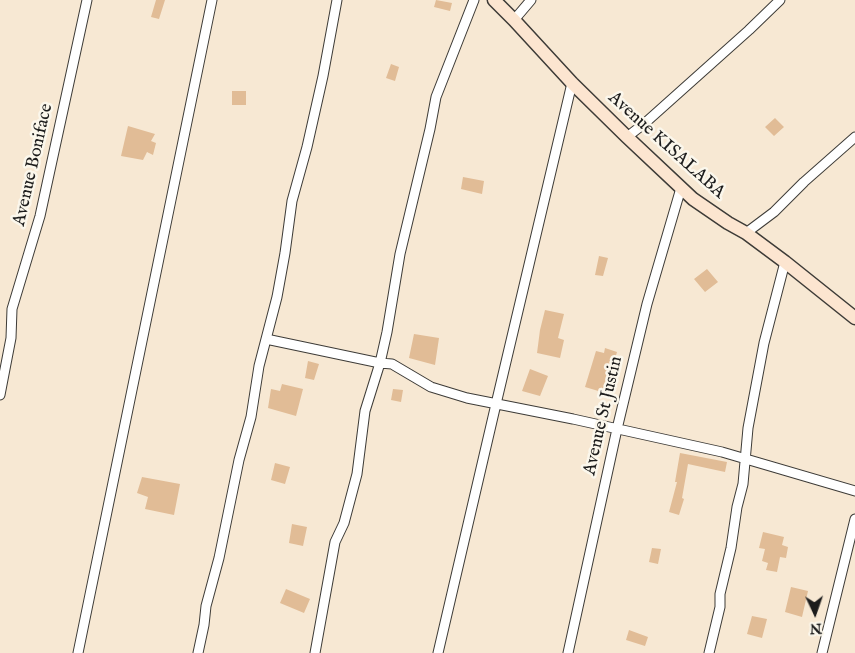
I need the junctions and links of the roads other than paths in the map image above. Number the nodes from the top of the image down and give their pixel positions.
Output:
1 (87, 0) edge
2 (212, 0) edge
3 (337, 0) edge
4 (474, 0) edge
5 (494, 0) edge
6 (531, 0) edge
7 (780, 0) edge
8 (514, 20) junction
9 (572, 83) junction
10 (627, 137) junction
11 (855, 137) edge
12 (681, 188) junction
13 (746, 233) junction
14 (785, 262) junction
15 (855, 318) edge
16 (266, 339) junction
17 (380, 364) junction
18 (0, 395) edge
19 (496, 404) junction
20 (617, 429) junction
21 (746, 460) junction
22 (855, 491) edge
23 (855, 519) edge
24 (78, 653) edge
25 (198, 653) edge
26 (315, 653) edge
27 (438, 653) edge
28 (568, 653) edge
29 (709, 653) edge
30 (822, 653) edge

1 - 18 street, Avenue Boniface
2 - 24 street
3 - 16 street
4 - 17 street
5 - 8 street, Avenue KISALABA
6 - 8 street
7 - 10 street
8 - 9 street, Avenue KISALABA
9 - 10 street, Avenue KISALABA
9 - 19 street
10 - 12 street, Avenue KISALABA
11 - 13 street
12 - 13 street, Avenue KISALABA
12 - 20 street, Avenue St Justin
13 - 14 street, Avenue KISALABA
14 - 15 street, Avenue KISALABA
14 - 21 street
16 - 17 street
16 - 25 street
17 - 19 street
17 - 26 street
19 - 20 street
19 - 27 street
20 - 21 street
20 - 28 street, Avenue St Justin
21 - 22 street
21 - 29 street
23 - 30 street

